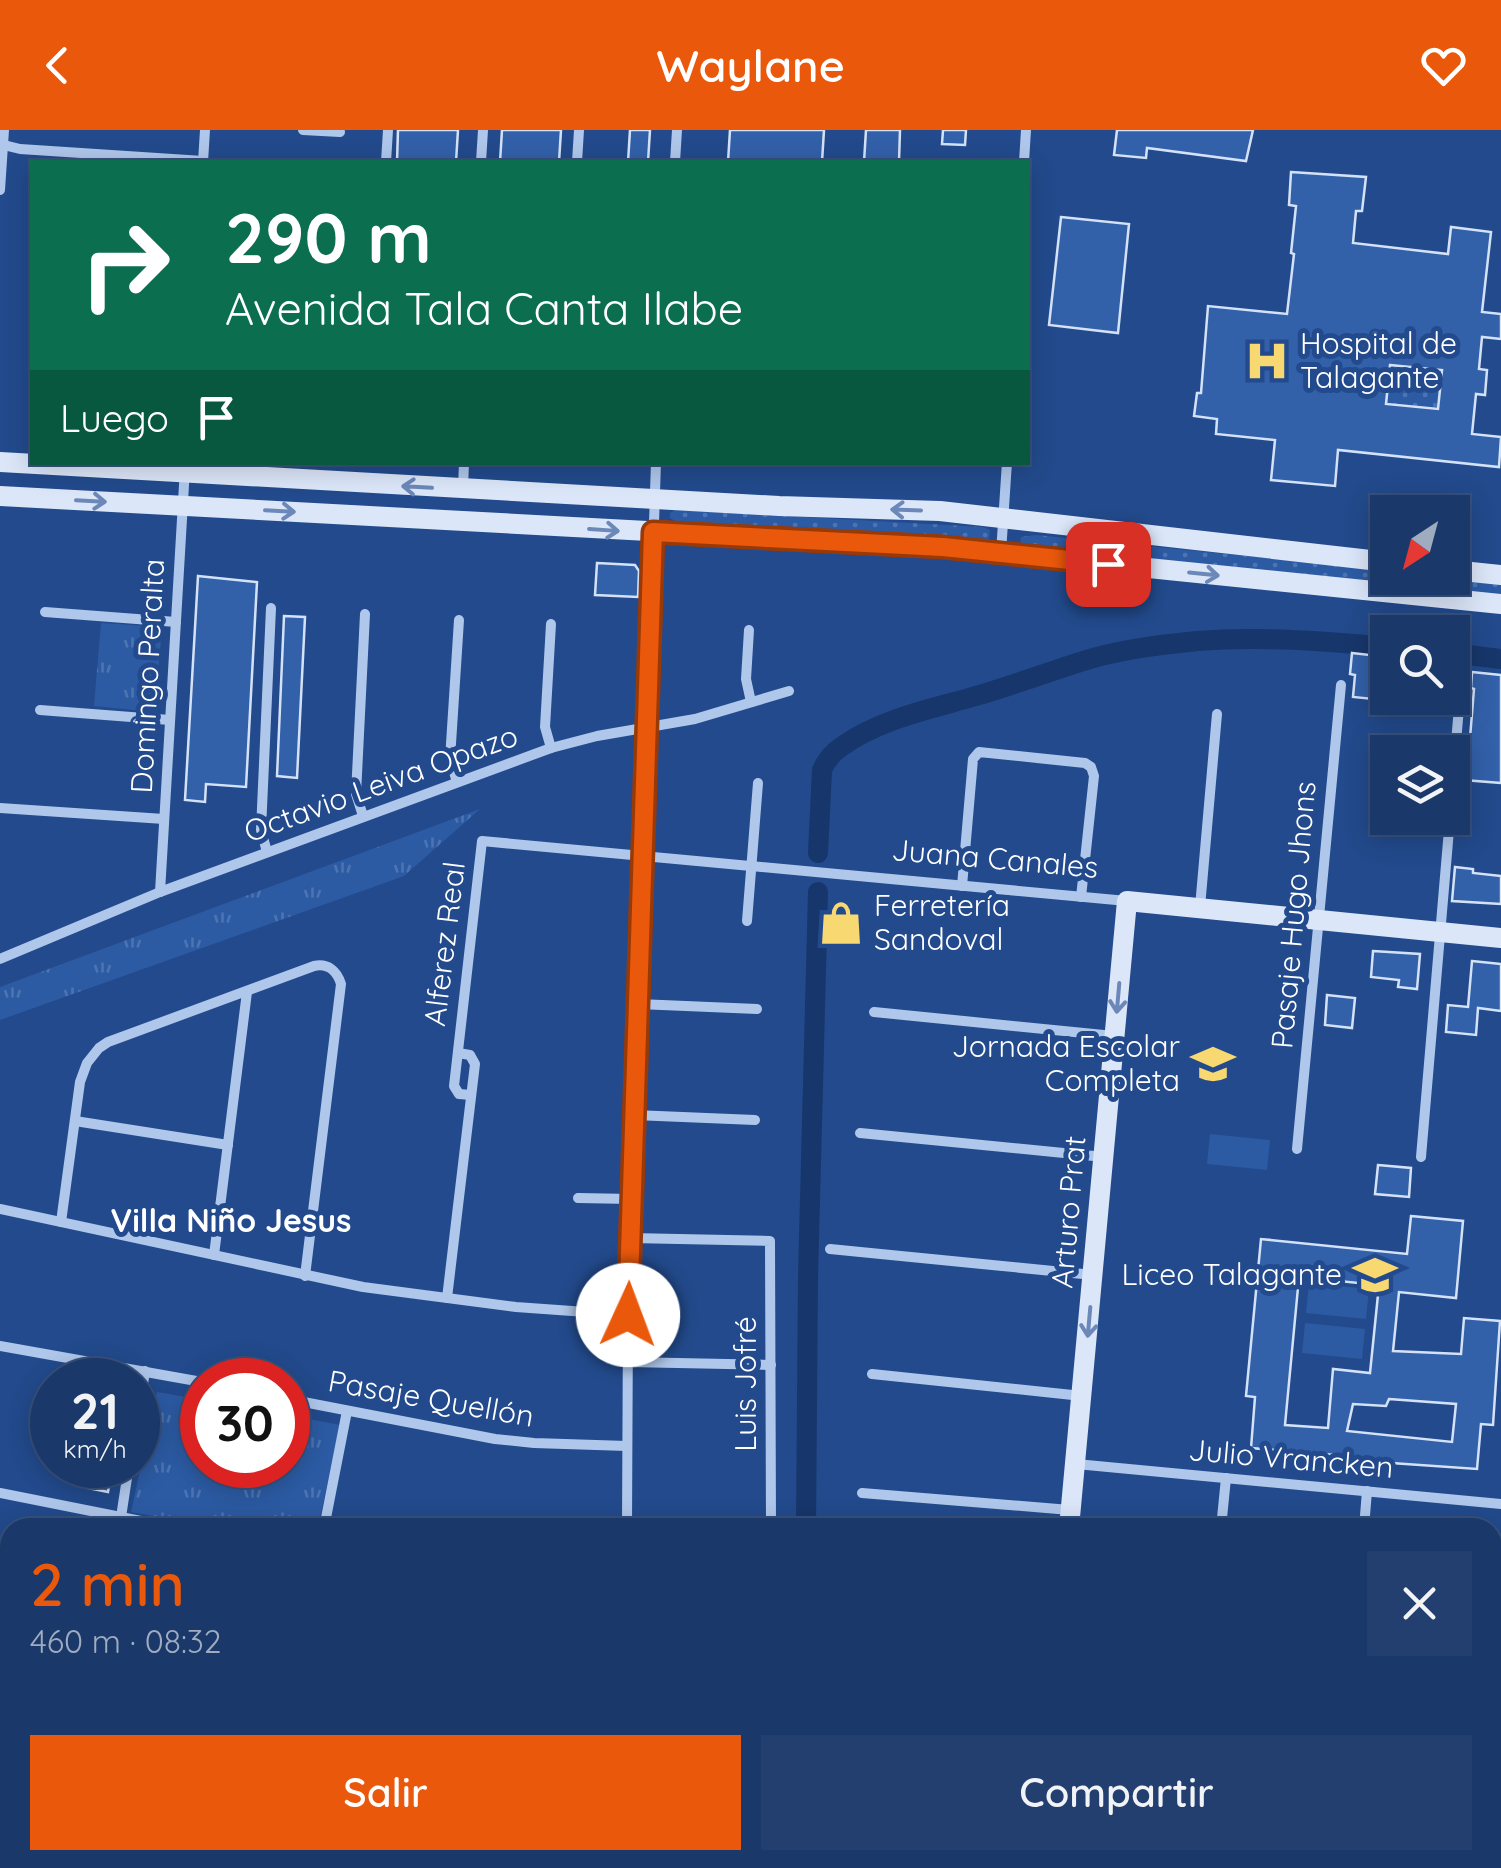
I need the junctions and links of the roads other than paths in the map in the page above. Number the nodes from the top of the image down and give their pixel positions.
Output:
1 (4, 130) edge
2 (205, 130) edge
3 (303, 130) edge
4 (388, 130) edge
5 (483, 130) edge
6 (579, 130) edge
7 (677, 130) edge
8 (1026, 130) edge
9 (340, 132) edge
10 (1, 144) edge
11 (175, 160) edge
12 (203, 160) edge
13 (386, 160) edge
14 (481, 160) edge
15 (577, 160) edge
16 (675, 160) edge
17 (1024, 160) edge
18 (0, 190) edge
19 (0, 462) edge
20 (30, 463) edge
21 (92, 465) edge
22 (464, 465) edge
23 (656, 465) edge
24 (1007, 465) edge
25 (185, 468) edge
26 (463, 489) junction
27 (0, 496) edge
28 (654, 499) junction
29 (182, 506) junction
30 (1003, 518) junction
31 (653, 532) junction
32 (1001, 553) junction
33 (1370, 560) edge
34 (1470, 572) edge
35 (1501, 575) edge
36 (1501, 604) edge
37 (272, 608) dead end
38 (45, 612) dead end
39 (365, 614) dead end
40 (459, 620) dead end
41 (176, 622) junction
42 (551, 624) dead end
43 (749, 630) dead end
44 (1341, 685) dead end
45 (789, 691) dead end
46 (751, 702) junction
47 (40, 710) dead end
48 (1218, 714) dead end
49 (170, 720) junction
50 (647, 728) junction
51 (551, 748) junction
52 (456, 782) junction
53 (758, 783) dead end
54 (0, 808) edge
55 (363, 816) junction
56 (164, 819) junction
57 (1449, 835) edge
58 (482, 841) joint
59 (267, 852) junction
60 (642, 856) junction
61 (751, 866) junction
62 (962, 886) junction
63 (160, 892) junction
64 (1081, 897) junction
65 (1126, 901) junction
66 (1200, 908) junction
67 (1319, 920) junction
68 (746, 921) dead end
69 (1440, 932) junction
70 (1501, 938) edge
71 (0, 958) edge
72 (246, 992) junction
73 (638, 1004) junction
74 (756, 1008) dead end
75 (874, 1012) dead end
76 (1115, 1036) junction
77 (458, 1052) junction
78 (471, 1095) junction
79 (634, 1115) junction
80 (756, 1120) dead end
81 (75, 1121) junction
82 (860, 1133) dead end
83 (228, 1145) junction
84 (1297, 1149) dead end
85 (1105, 1158) junction
86 (1421, 1158) dead end
87 (578, 1198) dead end
88 (632, 1199) junction
89 (0, 1209) edge
90 (62, 1222) junction
91 (630, 1238) junction
92 (830, 1249) dead end
93 (214, 1255) junction
94 (1094, 1275) junction
95 (305, 1276) junction
96 (447, 1298) junction
97 (628, 1315) junction
98 (0, 1346) edge
99 (70, 1358) edge
100 (628, 1362) junction
101 (771, 1365) junction
102 (872, 1374) dead end
103 (1083, 1396) junction
104 (310, 1403) edge
105 (346, 1410) junction
106 (628, 1446) junction
107 (1076, 1464) junction
108 (1226, 1478) junction
109 (126, 1488) edge
110 (1367, 1491) junction
111 (0, 1493) edge
112 (862, 1494) dead end
113 (1501, 1504) edge
114 (121, 1517) junction
115 (126, 1518) edge
116 (326, 1518) edge
117 (627, 1518) edge
118 (771, 1518) edge
119 (1062, 1518) edge
120 (1070, 1518) edge
121 (1222, 1518) edge
122 (1365, 1518) edge

1 - 10 street
2 - 12 street
3 - 9 street
4 - 13 street
5 - 14 street
6 - 15 street
7 - 16 street
8 - 17 street
10 - 11 street
10 - 18 street
19 - 20 street
21 - 25 street
22 - 26 street
23 - 28 street
24 - 30 street
26 -> 25 street
25 - 29 street, Domingo Peralta
26 - 28 street
27 -> 29 street
30 -> 28 street
28 - 31 street
29 -> 31 street
29 - 41 street, Domingo Peralta
30 - 32 street
30 - 33 street
31 - 32 street
31 - 50 street
32 -> 36 street
34 - 35 street
37 - 59 street
38 - 41 street
39 - 55 street
40 - 52 street
41 - 49 street, Domingo Peralta
42 - 51 street
43 - 46 street
44 - 67 street, Pasaje Hugo Jhons
45 - 46 street, Octavio Leiva Opazo
46 - 50 street, Octavio Leiva Opazo
47 - 49 street
48 - 66 street
49 - 56 street, Domingo Peralta
50 - 51 street, Octavio Leiva Opazo
50 - 60 street
51 - 52 street, Octavio Leiva Opazo
52 - 55 street, Octavio Leiva Opazo
53 - 61 street
54 - 56 street
55 - 59 street, Octavio Leiva Opazo
56 - 63 street, Domingo Peralta
57 - 69 street
58 - 60 street, Juana Canales
58 - 77 street, Alferez Real
59 - 63 street, Octavio Leiva Opazo
60 - 61 street, Juana Canales
60 - 73 street
61 - 62 street, Juana Canales
61 - 68 street
62 - 64 street, Juana Canales
62 - 64 street
63 - 71 street, Octavio Leiva Opazo
64 - 65 street, Juana Canales
65 - 66 street, Juana Canales
65 -> 76 street, Arturo Prat
66 - 67 street, Juana Canales
67 - 69 street, Juana Canales
67 - 84 street, Pasaje Hugo Jhons
69 - 70 street, Juana Canales
69 - 86 street
72 - 81 street
72 - 83 street
72 - 95 street
73 - 74 street
73 - 79 street
75 - 76 street
76 - 85 street, Arturo Prat
77 - 78 street, Alferez Real
77 - 78 street, Alferez Real
78 - 96 street, Alferez Real
79 - 80 street
79 - 88 street
81 - 83 street
81 - 90 street
82 - 85 street
83 - 93 street
85 - 94 street, Arturo Prat
87 - 88 street
88 - 91 street
89 - 90 street
90 - 93 street
91 - 97 street
91 - 101 street, Luis Jofré
92 - 94 street
93 - 95 street
94 -> 103 street, Arturo Prat
95 - 96 street
96 - 97 street
97 - 100 street
98 - 99 street
100 - 101 street
100 - 106 street
101 - 118 street, Luis Jofré
102 - 103 street
103 - 107 street, Arturo Prat
104 - 105 street, Pasaje Quellón
105 - 106 street, Pasaje Quellón
105 - 116 street
106 - 117 street
107 - 108 street, Julio Vrancken
107 - 120 street, Arturo Prat
108 - 110 street, Julio Vrancken
108 - 121 street
109 - 114 street
110 - 113 street, Julio Vrancken
110 - 122 street
111 - 114 street
112 - 119 street
114 - 115 street

